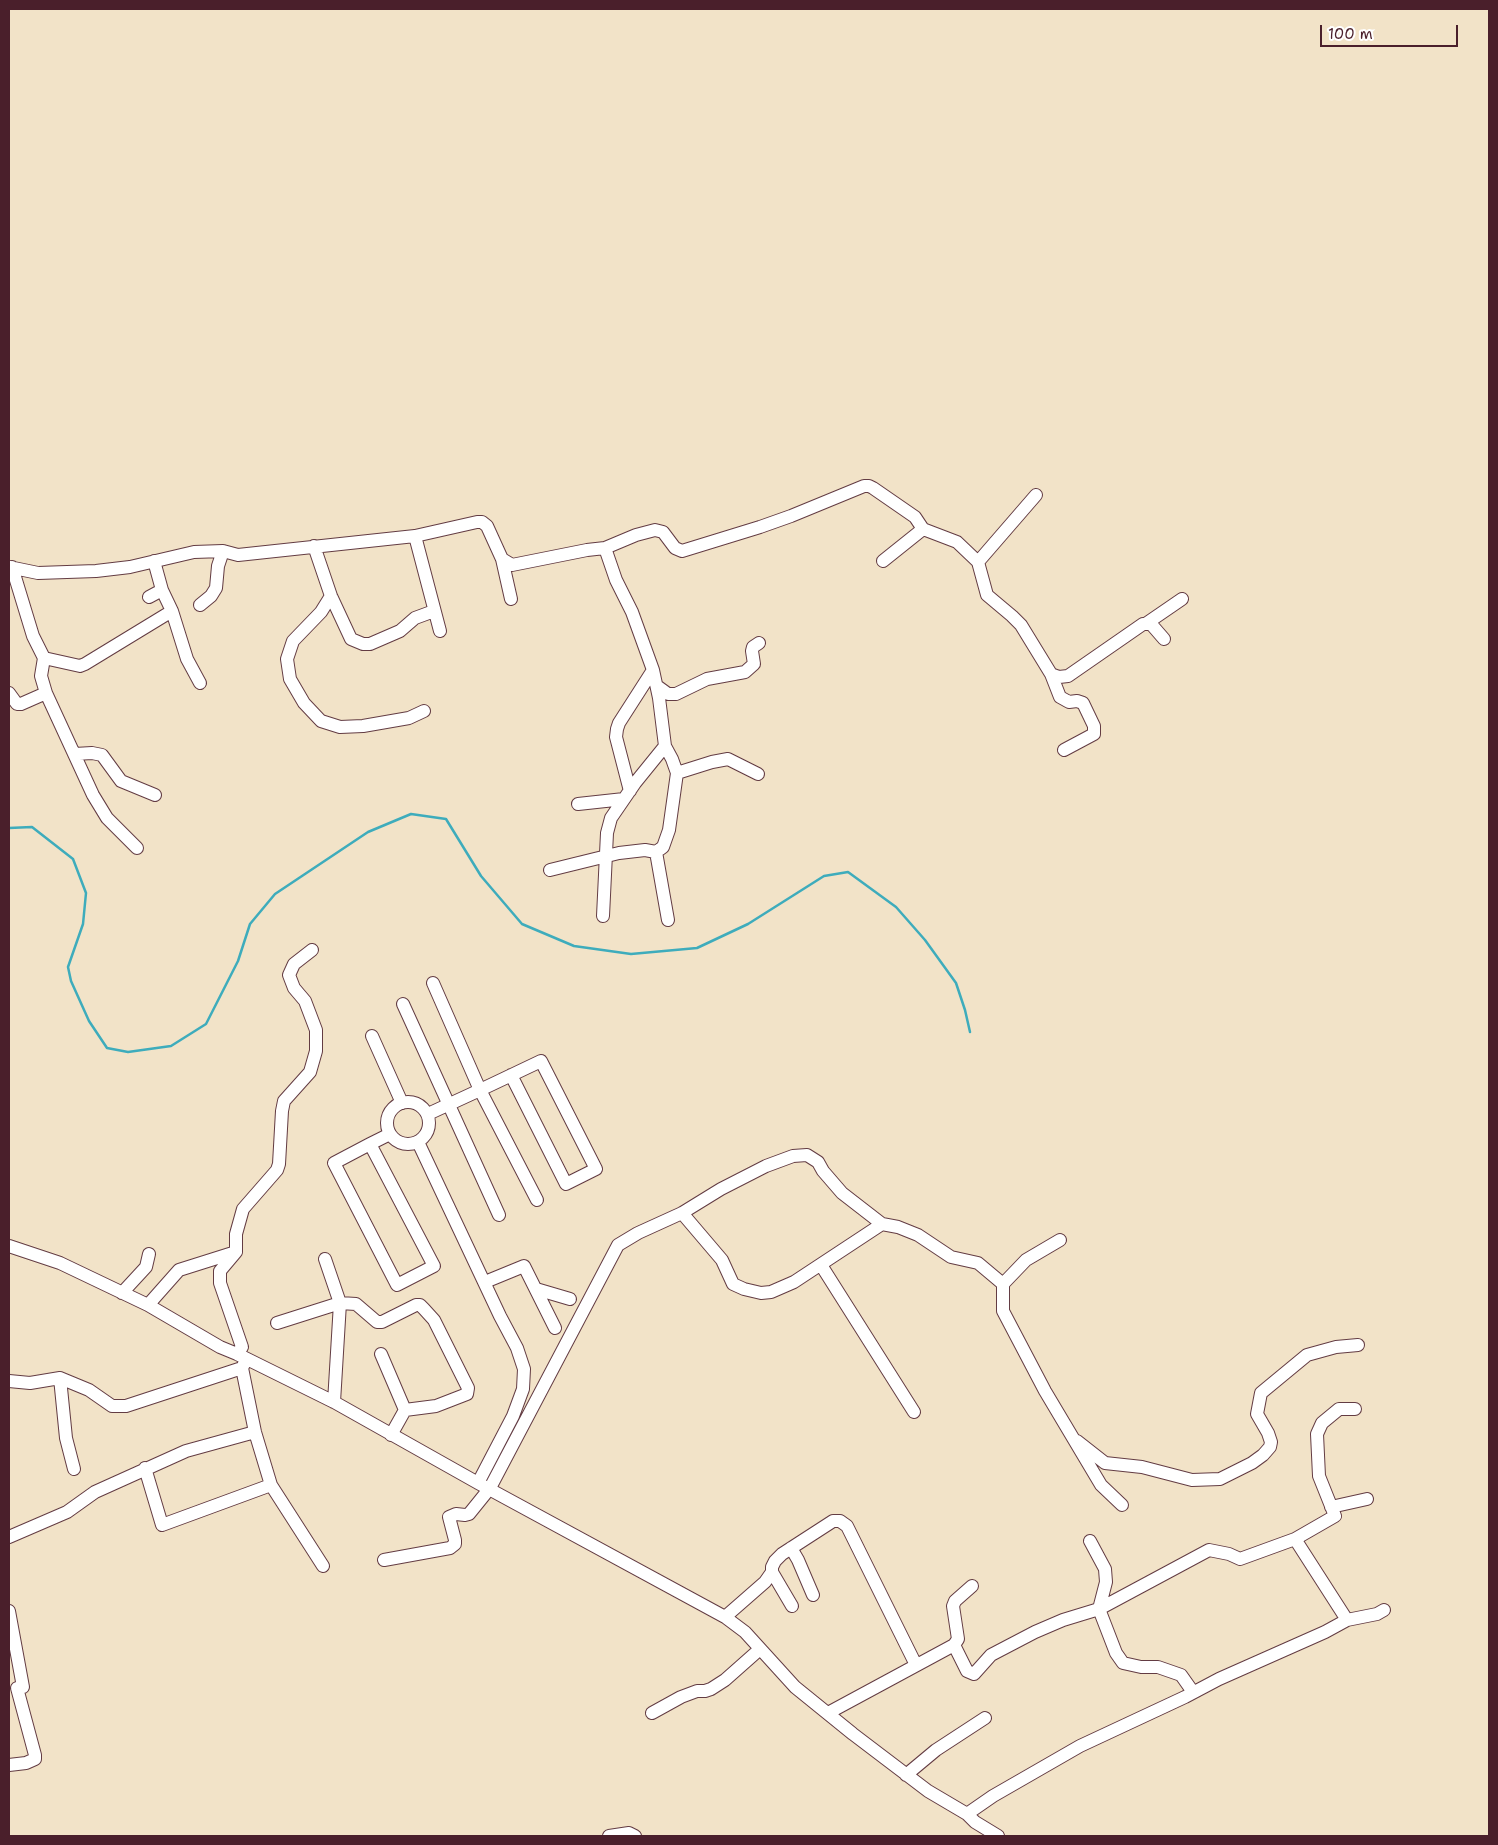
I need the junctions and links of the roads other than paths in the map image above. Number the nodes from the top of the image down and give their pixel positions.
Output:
1 (1036, 495) dead end
2 (923, 529) junction
3 (415, 536) junction
4 (314, 546) junction
5 (605, 548) junction
6 (223, 551) junction
7 (502, 558) junction
8 (154, 561) junction
9 (884, 561) dead end
10 (978, 562) junction
11 (10, 567) edge
12 (162, 590) junction
13 (331, 596) junction
14 (149, 597) dead end
15 (511, 599) dead end
16 (1182, 599) dead end
17 (200, 606) dead end
18 (172, 611) junction
19 (434, 611) junction
20 (1147, 623) junction
21 (440, 631) dead end
22 (1164, 640) dead end
23 (759, 643) dead end
24 (44, 658) junction
25 (653, 670) junction
26 (1051, 674) junction
27 (200, 683) dead end
28 (657, 686) junction
29 (9, 693) edge
30 (46, 693) junction
31 (424, 711) dead end
32 (665, 746) junction
33 (1064, 750) dead end
34 (75, 754) junction
35 (677, 773) junction
36 (758, 774) dead end
37 (155, 795) dead end
38 (627, 795) junction
39 (578, 804) dead end
40 (137, 848) dead end
41 (656, 852) junction
42 (606, 855) junction
43 (550, 870) dead end
44 (603, 916) dead end
45 (668, 920) dead end
46 (312, 950) dead end
47 (433, 983) dead end
48 (403, 1004) dead end
49 (372, 1036) dead end
50 (511, 1076) junction
51 (480, 1090) junction
52 (402, 1103) junction
53 (448, 1105) junction
54 (428, 1114) junction
55 (390, 1134) junction
56 (418, 1142) junction
57 (370, 1144) junction
58 (537, 1200) dead end
59 (682, 1213) junction
60 (498, 1215) dead end
61 (882, 1224) junction
62 (1060, 1240) dead end
63 (9, 1246) edge
64 (236, 1252) junction
65 (148, 1254) dead end
66 (325, 1260) dead end
67 (821, 1265) junction
68 (485, 1282) junction
69 (1004, 1284) junction
70 (536, 1289) junction
71 (122, 1293) junction
72 (570, 1299) dead end
73 (340, 1303) junction
74 (148, 1305) junction
75 (277, 1323) dead end
76 (555, 1328) dead end
77 (1358, 1345) dead end
78 (381, 1354) dead end
79 (242, 1360) junction
80 (60, 1378) junction
81 (9, 1381) edge
82 (334, 1402) junction
83 (1355, 1409) dead end
84 (405, 1410) junction
85 (914, 1412) dead end
86 (255, 1432) junction
87 (391, 1435) junction
88 (1072, 1436) junction
89 (145, 1468) junction
90 (74, 1469) dead end
91 (271, 1485) junction
92 (484, 1486) junction
93 (1367, 1499) dead end
94 (1122, 1505) dead end
95 (1331, 1507) junction
96 (9, 1537) edge
97 (1295, 1539) junction
98 (1090, 1541) dead end
99 (791, 1548) junction
100 (384, 1560) dead end
101 (323, 1566) dead end
102 (772, 1572) junction
103 (972, 1586) dead end
104 (813, 1595) dead end
105 (792, 1606) dead end
106 (1099, 1609) junction
107 (1384, 1610) dead end
108 (9, 1611) edge
109 (725, 1617) junction
110 (1347, 1620) junction
111 (954, 1646) junction
112 (12, 1647) edge
113 (760, 1649) junction
114 (916, 1665) junction
115 (21, 1687) edge
116 (1193, 1692) junction
117 (652, 1713) dead end
118 (828, 1713) junction
119 (985, 1718) dead end
120 (9, 1765) edge
121 (906, 1775) junction
122 (967, 1814) junction
123 (609, 1836) edge
124 (634, 1836) edge
125 (998, 1836) edge

1 - 10 street
2 - 5 street
2 - 9 street
2 - 10 street
3 - 4 street
3 - 7 street
3 - 19 street
4 - 6 street
4 - 13 street
5 - 7 street
5 - 25 street
6 - 8 street
6 - 17 street
7 - 15 street
8 - 11 street
8 - 12 street
10 - 26 street
11 - 24 street
12 - 14 street
12 - 18 street
13 - 19 street
13 - 31 street
16 - 20 street
18 - 24 street
18 - 27 street
19 - 21 street
20 - 22 street
20 - 26 street
23 - 28 street
24 - 30 street
25 - 28 street
25 - 38 street
26 - 33 street
28 - 32 street
29 - 30 street
30 - 34 street
32 - 35 street
32 - 38 street
34 - 37 street
34 - 40 street
35 - 36 street
35 - 41 street
38 - 39 street
38 - 42 street
41 - 42 street
41 - 45 street
42 - 43 street
42 - 44 street
46 - 64 street
47 - 51 street
48 - 53 street
49 - 52 street
50 - 50 street
50 - 51 street
51 - 53 street
51 - 58 street
52 - 54 street
52 - 55 street
53 - 54 street
53 - 60 street
54 - 56 street
55 - 56 street
55 - 57 street
56 - 68 street
57 - 57 street
59 - 61 street
59 - 67 street
59 - 92 street
61 - 67 street
61 - 69 street
62 - 69 street
63 - 71 street
64 - 74 street
64 - 79 street
65 - 71 street
66 - 73 street
67 - 85 street
68 - 70 street
68 - 92 street
69 - 88 street
70 - 72 street
70 - 76 street
71 - 74 street
73 - 75 street
73 - 82 street
73 - 84 street
74 - 79 street
77 - 88 street
78 - 84 street
79 - 80 street
79 - 82 street
79 - 86 street
80 - 81 street
80 - 90 street
82 - 87 street
83 - 95 street
84 - 87 street
86 - 89 street
86 - 91 street
87 - 92 street
88 - 94 street
89 - 91 street
89 - 96 street
91 - 101 street
92 - 100 street
92 - 109 street
93 - 95 street
95 - 97 street
97 - 106 street
97 - 110 street
98 - 106 street
99 - 102 street
99 - 104 street
99 - 114 street
102 - 105 street
102 - 109 street
103 - 111 street
106 - 111 street
106 - 116 street
107 - 110 street
108 - 112 street
109 - 113 street
110 - 116 street
111 - 114 street
112 - 115 street
113 - 117 street
113 - 118 street
114 - 118 street
115 - 120 street
116 - 122 street
118 - 121 street
119 - 121 street
121 - 122 street
122 - 125 street
123 - 124 street

